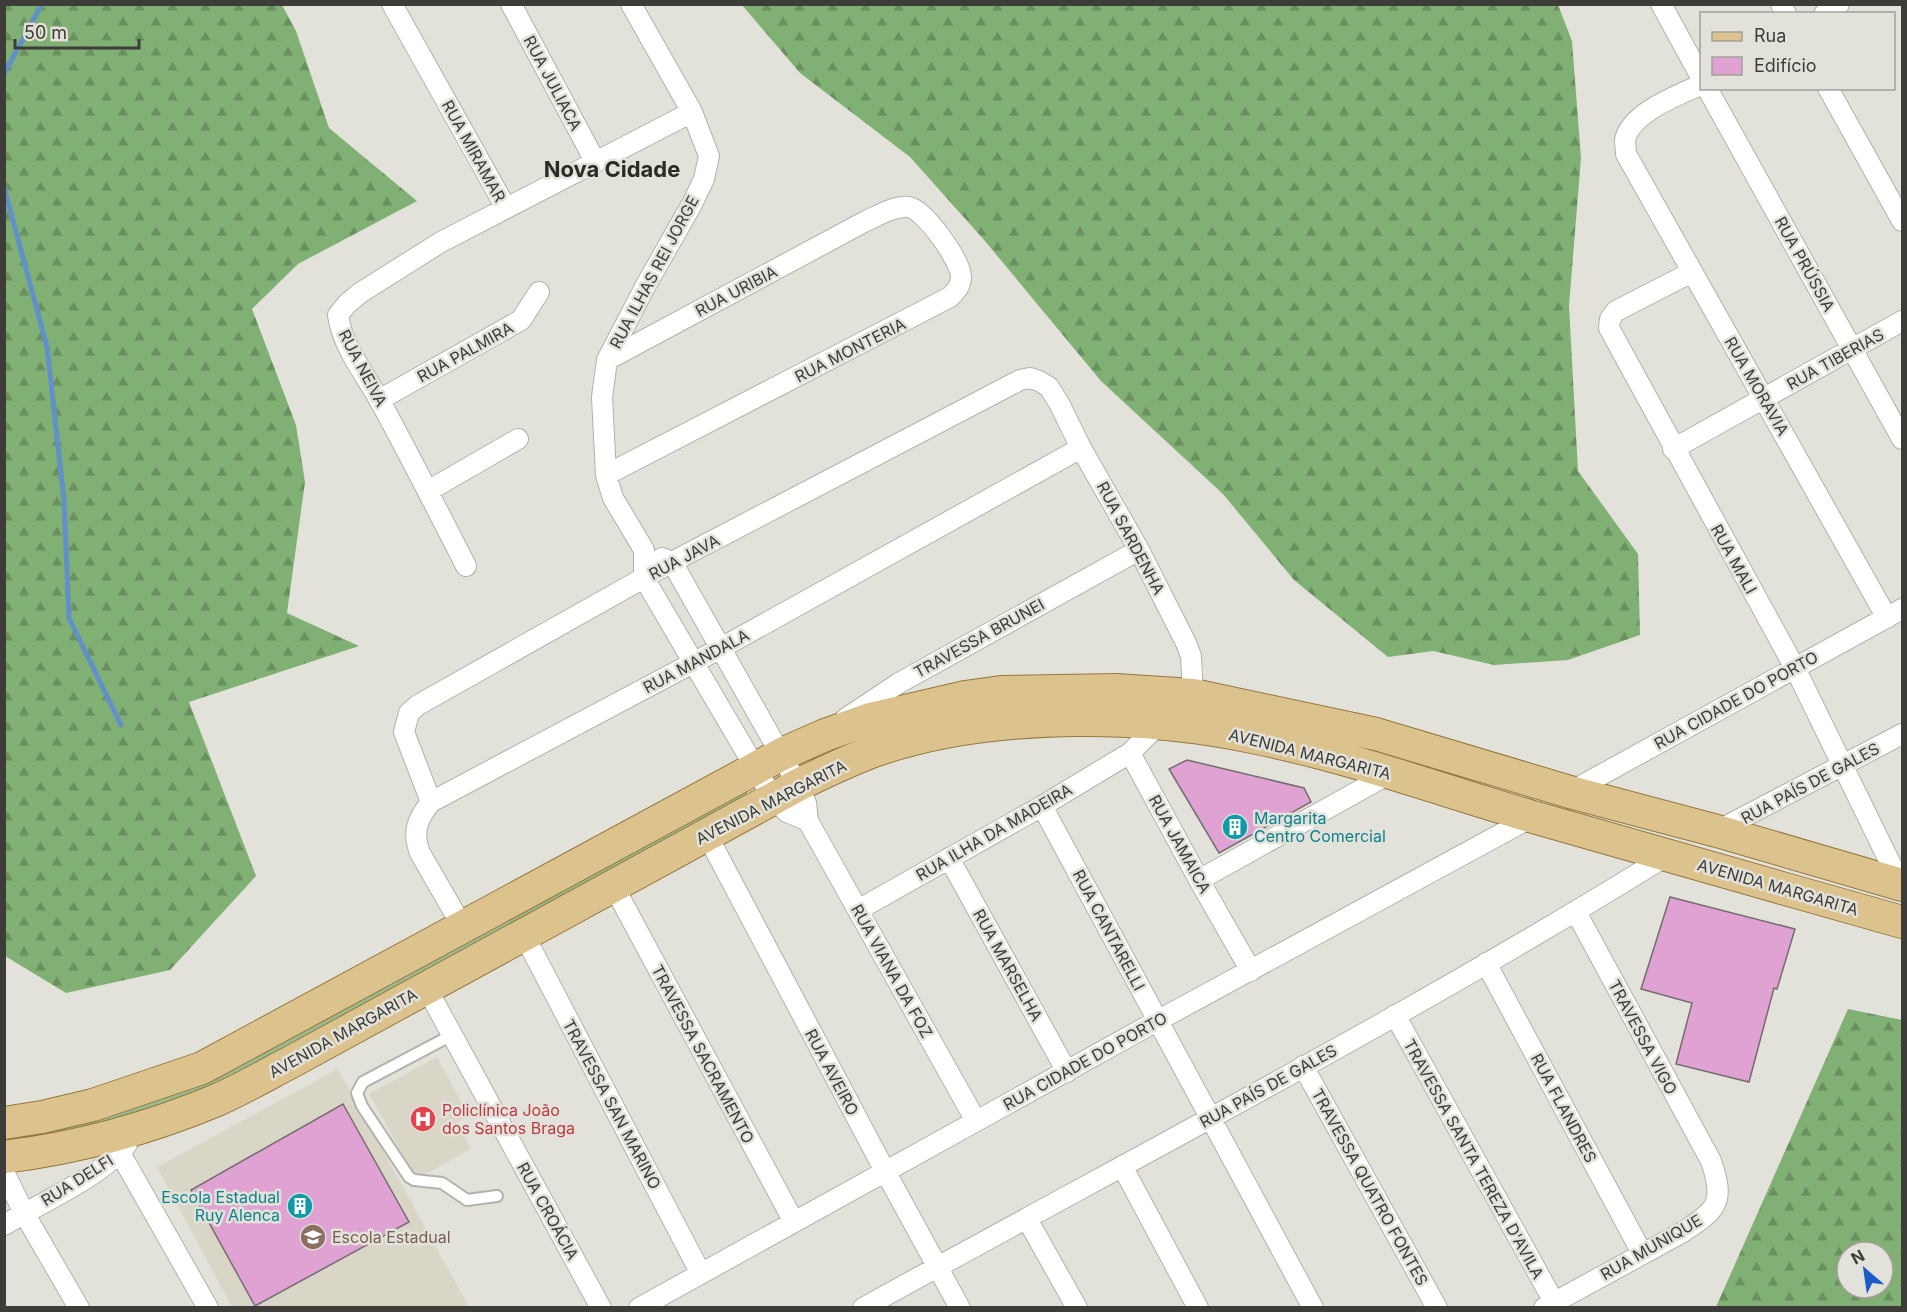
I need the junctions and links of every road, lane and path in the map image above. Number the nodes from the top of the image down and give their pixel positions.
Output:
1 (392, 4) edge
2 (511, 4) edge
3 (631, 4) edge
4 (1661, 4) edge
5 (1700, 77) edge
6 (1700, 85) edge
7 (1708, 90) edge
8 (1829, 90) edge
9 (692, 112) junction
10 (595, 161) junction
11 (506, 208) junction
12 (1902, 221) edge
13 (864, 222) joint
14 (1692, 272) junction
15 (539, 292) dead end
16 (1902, 321) edge
17 (1852, 348) junction
18 (607, 360) junction
19 (1049, 387) joint
20 (1764, 398) junction
21 (379, 400) junction
22 (518, 439) dead end
23 (1902, 439) edge
24 (1081, 448) junction
25 (1673, 448) junction
26 (606, 475) junction
27 (428, 491) junction
28 (644, 550) junction
29 (1139, 550) junction
30 (672, 562) junction
31 (466, 566) dead end
32 (644, 578) junction
33 (1895, 613) edge
34 (721, 648) junction
35 (693, 663) junction
36 (1795, 668) junction
37 (1193, 695) junction
38 (1159, 723) junction
39 (1902, 734) edge
40 (825, 735) junction
41 (1130, 753) junction
42 (769, 761) junction
43 (1844, 765) junction
44 (1389, 774) junction
45 (785, 791) junction
46 (1570, 792) junction
47 (431, 802) junction
48 (1042, 806) junction
49 (1532, 817) junction
50 (808, 821) junction
51 (1717, 831) junction
52 (707, 835) junction
53 (1668, 855) junction
54 (949, 858) junction
55 (1199, 880) junction
56 (613, 885) junction
57 (1902, 885) edge
58 (858, 910) junction
59 (1576, 912) junction
60 (1902, 922) edge
61 (462, 926) junction
62 (524, 935) junction
63 (1486, 963) junction
64 (1251, 971) junction
65 (426, 987) junction
66 (1395, 1015) junction
67 (1157, 1021) junction
68 (452, 1035) junction
69 (1303, 1066) junction
70 (1067, 1072) junction
71 (1211, 1117) junction
72 (976, 1121) junction
73 (4, 1123) edge
74 (141, 1126) junction
75 (120, 1154) junction
76 (4, 1157) edge
77 (1711, 1161) joint
78 (1122, 1166) junction
79 (885, 1171) junction
80 (4, 1172) edge
81 (497, 1196) dead end
82 (24, 1213) junction
83 (1027, 1219) junction
84 (794, 1222) junction
85 (4, 1225) edge
86 (1642, 1253) junction
87 (937, 1266) junction
88 (701, 1274) junction
89 (1549, 1305) edge
90 (79, 1308) edge
91 (208, 1308) edge
92 (601, 1308) edge
93 (639, 1308) edge
94 (863, 1308) edge
95 (960, 1308) edge
96 (1077, 1308) edge
97 (1198, 1308) edge
98 (1313, 1308) edge
99 (1437, 1308) edge

1 - 11 street, RUA MIRAMAR
2 - 10 street, RUA JULIACA
3 - 9 street, RUA ILHAS REI JORGE
4 - 5 street
6 - 14 street, RUA MORAVIA
7 - 17 street, RUA PRÚSSIA
8 - 12 street
9 - 10 street, RUA MIRAMAR
9 - 18 street, RUA ILHAS REI JORGE
10 - 11 street, RUA MIRAMAR
11 - 21 street, RUA NEIVA
13 - 18 street, RUA URIBIA
13 - 26 street, RUA MONTERIA
14 - 20 street, RUA MORAVIA
14 - 25 street, RUA MALI
15 - 21 street, RUA PALMIRA
16 - 17 street, RUA TIBERIAS
17 - 20 street, RUA TIBERIAS
17 - 23 street, RUA PRÚSSIA
18 - 26 street, RUA ILHAS REI JORGE
19 - 24 street, RUA SARDENHA
19 - 30 street, RUA JAVA
20 - 25 street, RUA TIBERIAS
20 - 33 street, RUA MORAVIA
21 - 27 street, RUA NEIVA
22 - 27 street
24 - 29 street, RUA SARDENHA
24 - 34 street, RUA MANDALA
25 - 36 street, RUA MALI
26 - 28 street, RUA ILHAS REI JORGE
27 - 31 street, RUA NEIVA
28 - 30 street
28 - 32 street
29 - 37 street, RUA SARDENHA
29 - 40 street, TRAVESSA BRUNEI
30 - 32 street, RUA JAVA
30 - 34 street
32 - 35 street
32 - 47 street, RUA JAVA
33 - 36 street, RUA CIDADE DO PORTO
34 - 35 street, RUA MANDALA
34 - 42 street
35 - 42 street
35 - 47 street, RUA MANDALA
36 - 43 street, RUA MALI
36 - 46 street, RUA CIDADE DO PORTO
37 - 40 main road, AVENIDA MARGARITA
37 - 46 main road, AVENIDA MARGARITA
38 - 41 street
38 - 44 main road, AVENIDA MARGARITA
38 - 45 main road, AVENIDA MARGARITA
39 - 43 street, RUA PAÍS DE GALES
40 - 42 main road, AVENIDA MARGARITA
41 - 48 street, RUA ILHA DA MADEIRA
41 - 55 street, RUA JAMAICA
42 - 45 street
42 - 45 street
42 - 61 main road, AVENIDA MARGARITA
43 - 51 street, RUA PAÍS DE GALES
43 - 57 street, RUA MALI
44 - 49 main road, AVENIDA MARGARITA
44 - 55 street
45 - 50 street, RUA VIANA DA FOZ
45 - 50 street
45 - 52 main road, AVENIDA MARGARITA
46 - 51 main road, AVENIDA MARGARITA
47 - 61 street
48 - 54 street, RUA ILHA DA MADEIRA
48 - 67 street, RUA CANTARELLI
49 - 53 main road, AVENIDA MARGARITA
49 - 64 street, RUA CIDADE DO PORTO
50 - 58 street, RUA VIANA DA FOZ
51 - 57 main road, AVENIDA MARGARITA
52 - 56 main road, AVENIDA MARGARITA
52 - 79 street, RUA AVEIRO
53 - 59 street, RUA PAÍS DE GALES
53 - 60 main road, AVENIDA MARGARITA
54 - 58 street, RUA ILHA DA MADEIRA
54 - 70 street, RUA MARSELHA
55 - 64 street, RUA JAMAICA
56 - 62 main road, AVENIDA MARGARITA
56 - 84 street, TRAVESSA SACRAMENTO
58 - 72 street, RUA VIANA DA FOZ
59 - 63 street, RUA PAÍS DE GALES
59 - 77 street, TRAVESSA VIGO
61 - 73 main road, AVENIDA MARGARITA
62 - 65 main road, AVENIDA MARGARITA
62 - 88 street, TRAVESSA SAN MARINO
63 - 66 street, RUA PAÍS DE GALES
63 - 86 street, RUA FLANDRES
64 - 67 street, RUA CIDADE DO PORTO
65 - 68 street, RUA CROÁCIA
65 - 74 main road, AVENIDA MARGARITA
66 - 69 street, RUA PAÍS DE GALES
66 - 89 street, TRAVESSA SANTA TEREZA D'AVILA
67 - 70 street, RUA CIDADE DO PORTO
67 - 71 street, RUA CANTARELLI
68 - 81 lane
68 - 92 street, RUA CROÁCIA
69 - 71 street, RUA PAÍS DE GALES
69 - 99 street, TRAVESSA QUATRO FONTES
70 - 72 street, RUA CIDADE DO PORTO
71 - 78 street, RUA PAÍS DE GALES
71 - 98 street, RUA CANTARELLI
72 - 79 street, RUA CIDADE DO PORTO
74 - 75 street, RUA DELFI
74 - 76 main road, AVENIDA MARGARITA
75 - 82 street, RUA DELFI
75 - 91 street
77 - 86 street, RUA MUNIQUE
78 - 83 street, RUA PAÍS DE GALES
78 - 97 street
79 - 84 street, RUA CIDADE DO PORTO
79 - 87 street, RUA AVEIRO
80 - 82 street
82 - 85 street, RUA DELFI
82 - 90 street
83 - 87 street, RUA PAÍS DE GALES
83 - 96 street
84 - 88 street, RUA CIDADE DO PORTO
86 - 89 street, RUA MUNIQUE
87 - 94 street, RUA PAÍS DE GALES
87 - 95 street, RUA AVEIRO
88 - 93 street, RUA CIDADE DO PORTO

